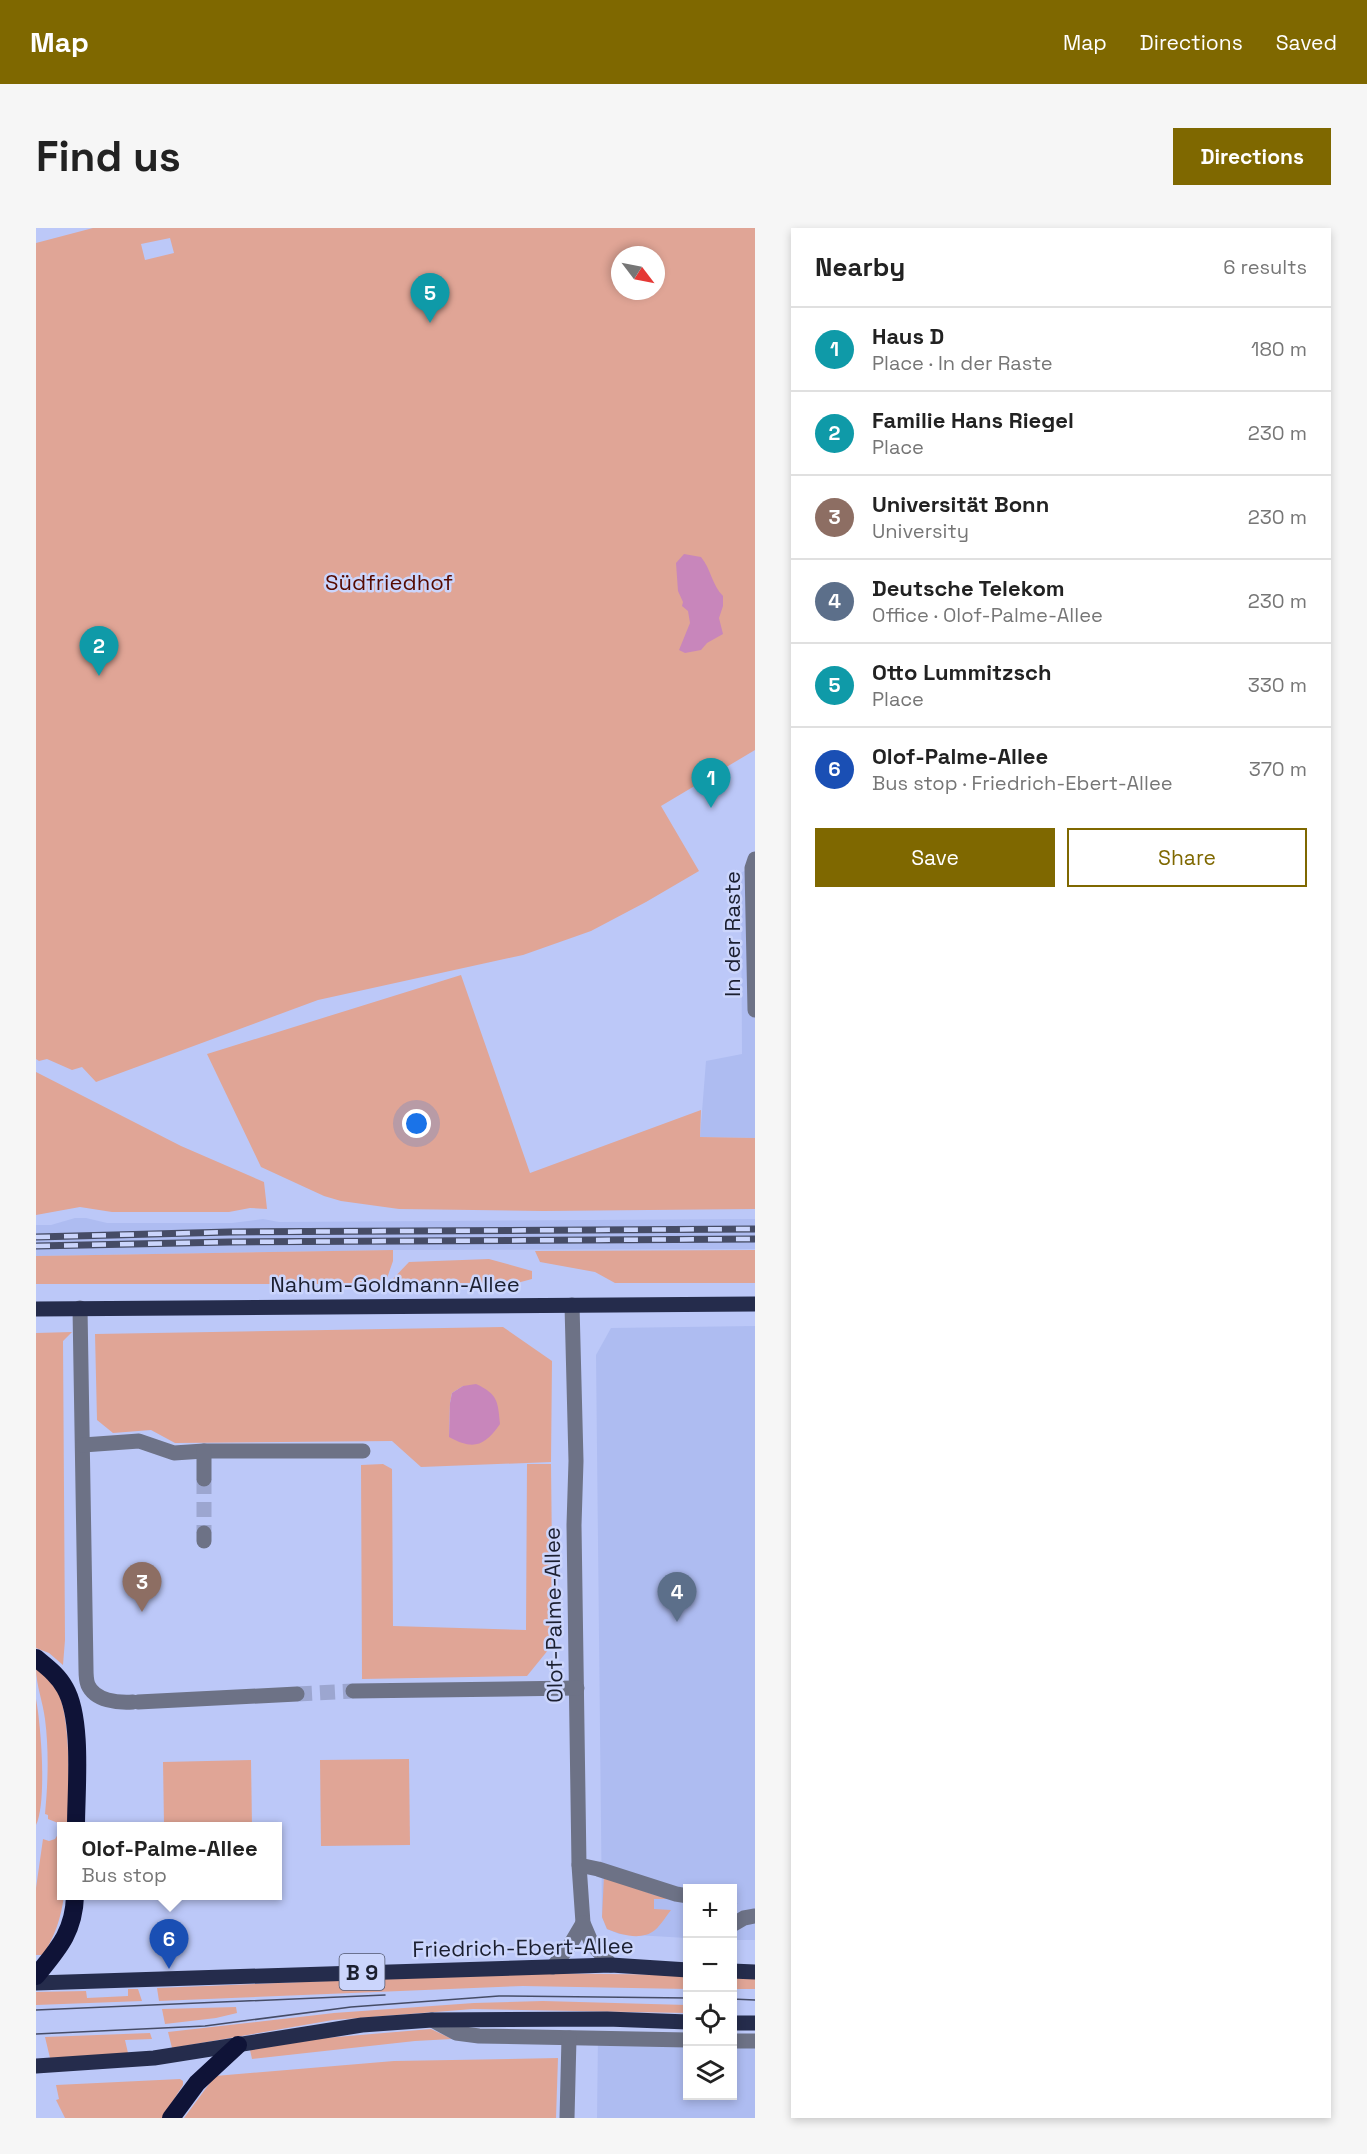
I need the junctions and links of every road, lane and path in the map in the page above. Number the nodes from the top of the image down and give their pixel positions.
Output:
1 (755, 859) edge
2 (755, 1010) edge
3 (755, 1304) edge
4 (572, 1305) junction
5 (80, 1308) junction
6 (36, 1309) edge
7 (83, 1445) junction
8 (204, 1451) junction
9 (363, 1451) dead end
10 (204, 1479) tunnel mouth
11 (36, 1658) edge
12 (577, 1688) junction
13 (352, 1691) tunnel mouth
14 (297, 1694) tunnel mouth
15 (76, 1822) edge
16 (579, 1865) junction
17 (683, 1895) edge
18 (74, 1900) edge
19 (583, 1923) junction
20 (611, 1965) junction
21 (554, 1967) junction
22 (683, 1969) edge
23 (737, 1971) edge
24 (755, 1972) edge
25 (36, 1976) edge
26 (36, 1983) edge
27 (607, 2019) junction
28 (432, 2020) junction
29 (648, 2021) junction
30 (683, 2022) edge
31 (737, 2023) edge
32 (755, 2023) edge
33 (569, 2038) junction
34 (592, 2038) junction
35 (680, 2040) edge
36 (737, 2041) edge
37 (755, 2041) edge
38 (238, 2045) junction
39 (43, 2066) edge
40 (171, 2118) edge
41 (567, 2118) edge

1 - 2 street, In der Raste
3 - 4 main road, Nahum-Goldmann-Allee
4 - 5 main road, Nahum-Goldmann-Allee
4 - 12 street, Olof-Palme-Allee
5 - 6 main road, Nahum-Goldmann-Allee
5 - 7 street
7 - 8 street
7 - 14 street
8 - 9 street
8 - 10 street
11 - 15 highway
12 - 13 street
12 - 16 street, Olof-Palme-Allee
16 - 17 street
16 - 19 street, Olof-Palme-Allee
18 - 25 highway
19 - 20 street, Olof-Palme-Allee
19 - 21 street
20 - 21 main road, Friedrich-Ebert-Allee / B 9
20 - 22 main road, Friedrich-Ebert-Allee / B 9
21 - 26 main road, Friedrich-Ebert-Allee / B 9
23 - 24 main road
27 - 28 main road, B 9
27 - 29 main road, B 9
27 - 34 street
28 - 33 street
28 - 38 main road, B 9
29 - 30 main road, B 9
29 - 35 street
31 - 32 main road
33 - 34 street
33 - 41 street
34 - 35 street
36 - 37 street
38 - 39 main road, B 9
38 - 40 highway

